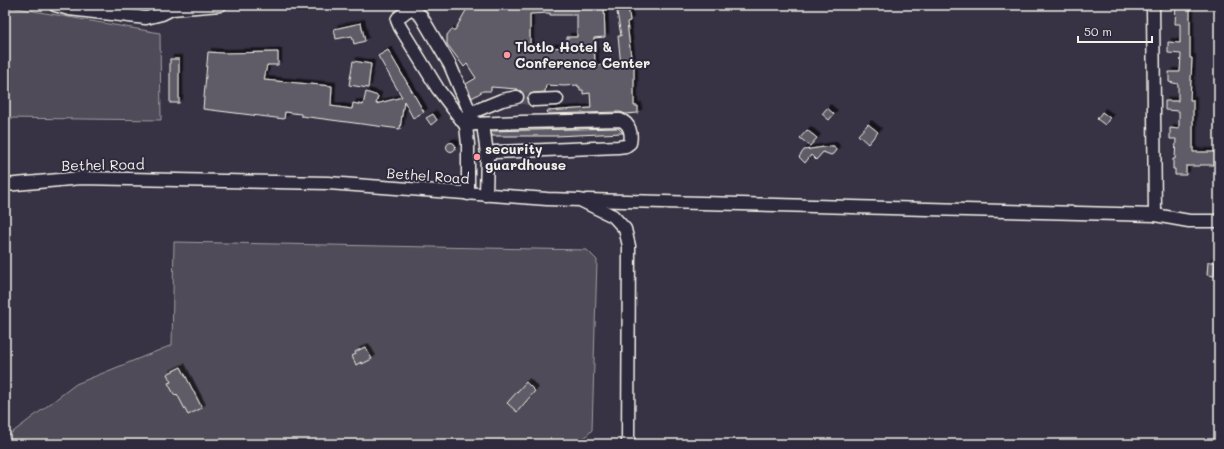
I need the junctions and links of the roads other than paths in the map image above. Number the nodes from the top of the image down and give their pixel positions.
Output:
1 (55, 5) edge
2 (220, 5) edge
3 (1153, 5) edge
4 (173, 7) edge
5 (518, 97) tunnel mouth
6 (557, 99) dead end
7 (534, 100) tunnel mouth
8 (473, 122) junction
9 (486, 154) junction
10 (5, 186) edge
11 (468, 194) junction
12 (486, 195) junction
13 (580, 200) junction
14 (1155, 215) junction
15 (1219, 221) edge
16 (628, 444) edge

1 - 4 street
2 - 4 street
3 - 14 street
5 - 8 street
6 - 7 street
8 - 8 street
8 - 9 street
8 - 9 street
8 - 11 street
9 - 12 street
10 - 11 street, Bethel Road
11 - 12 street, Bethel Road
12 - 13 street, Bethel Road
13 - 14 street
13 - 16 street, Bethel Road
14 - 15 street

